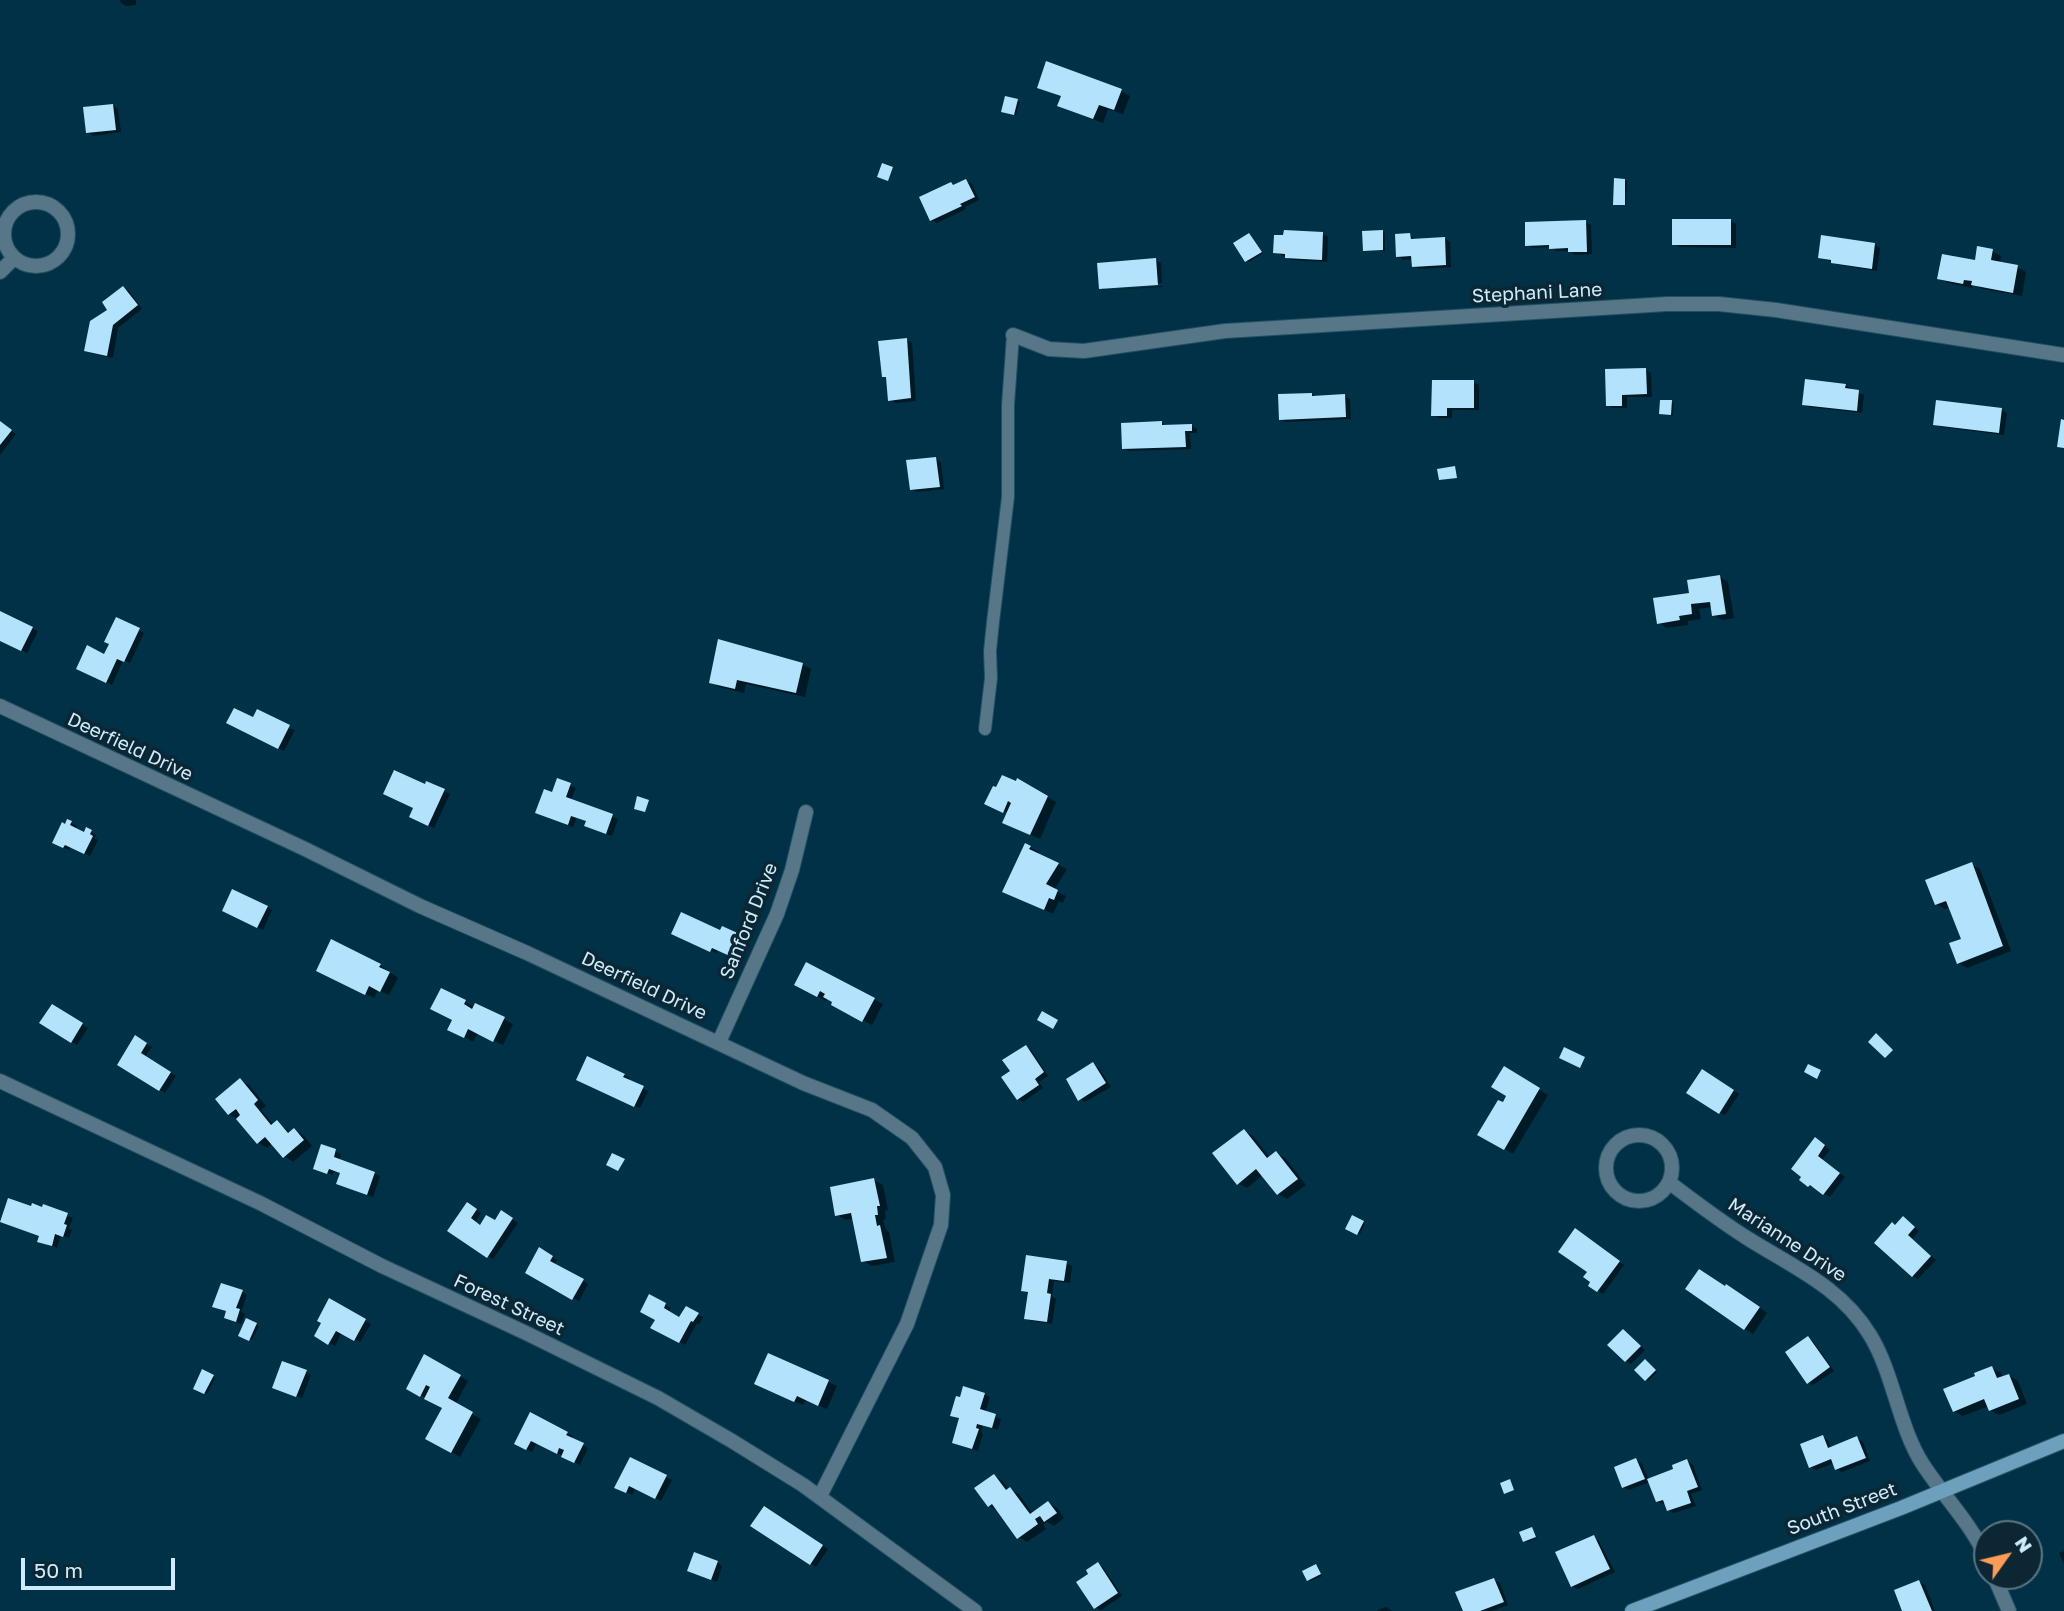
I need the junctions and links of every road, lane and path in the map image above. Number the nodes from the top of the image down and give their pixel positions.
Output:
1 (14, 258) junction
2 (0, 272) edge
3 (1013, 335) joint
4 (2064, 355) edge
5 (0, 706) edge
6 (985, 729) dead end
7 (806, 811) dead end
8 (719, 1042) junction
9 (0, 1081) edge
10 (1670, 1183) junction
11 (2064, 1441) edge
12 (1943, 1491) junction
13 (820, 1496) junction
14 (1973, 1532) edge
15 (2000, 1590) edge
16 (975, 1611) edge
17 (1632, 1611) edge
18 (2009, 1611) edge

1 - 1 street
1 - 2 street
3 - 4 street, Stephani Lane
3 - 6 lane
5 - 8 street, Deerfield Drive
7 - 8 street, Sanford Drive
8 - 13 street, Deerfield Drive
9 - 13 street, Forest Street
10 - 10 street
10 - 12 street, Marianne Drive
11 - 12 street, South Street
12 - 14 street, Marianne Drive
12 - 17 street, South Street
13 - 16 street, Forest Street
15 - 18 street

